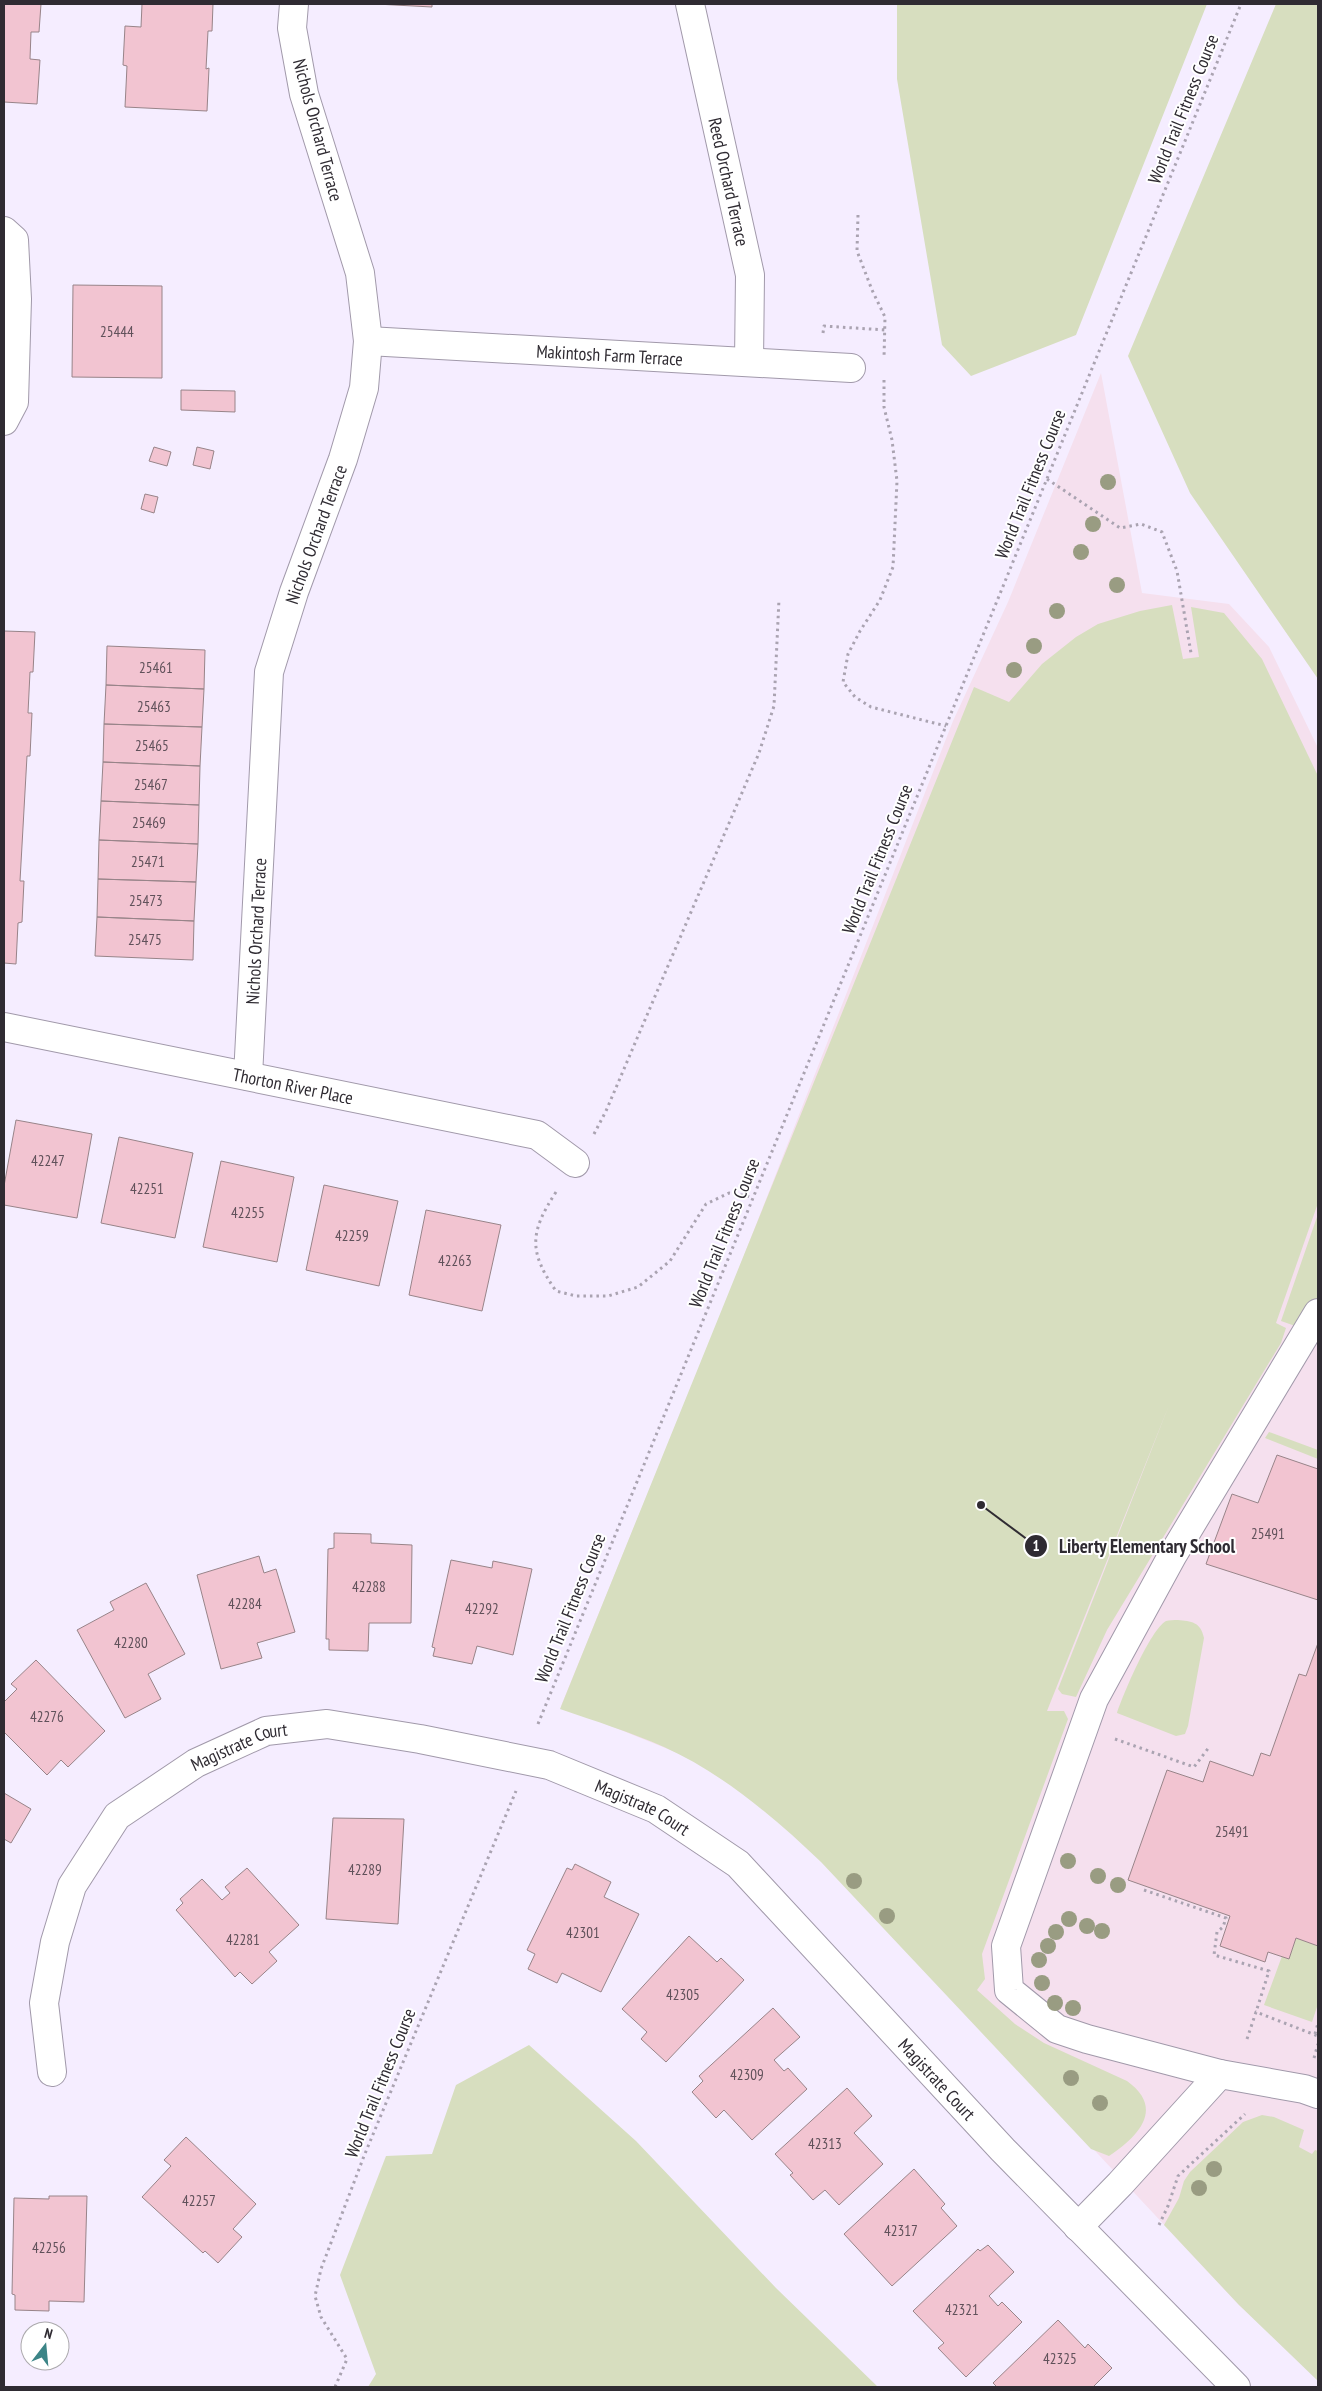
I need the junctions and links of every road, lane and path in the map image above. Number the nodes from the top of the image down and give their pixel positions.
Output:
1 (294, 4) edge
2 (690, 4) edge
3 (1241, 4) edge
4 (858, 215) dead end
5 (4, 231) edge
6 (368, 341) junction
7 (749, 362) junction
8 (884, 364) dead end
9 (851, 368) dead end
10 (884, 372) dead end
11 (4, 421) edge
12 (1047, 479) junction
13 (779, 599) dead end
14 (1191, 653) dead end
15 (946, 726) junction
16 (4, 1027) edge
17 (248, 1076) junction
18 (575, 1163) junction
19 (754, 1197) junction
20 (1318, 1313) edge
21 (538, 1724) dead end
22 (1084, 1728) junction
23 (1210, 1746) dead end
24 (517, 1789) dead end
25 (1144, 1890) dead end
26 (1256, 2012) junction
27 (1318, 2024) edge
28 (1316, 2035) edge
29 (1247, 2039) dead end
30 (1318, 2044) edge
31 (1313, 2063) dead end
32 (52, 2072) dead end
33 (1220, 2074) junction
34 (1318, 2094) edge
35 (1250, 2112) dead end
36 (1159, 2225) dead end
37 (1078, 2227) junction
38 (335, 2387) edge
39 (1236, 2387) edge

1 - 6 street, Nichols Orchard Terrace
2 - 7 street, Reed Orchard Terrace
3 - 12 path, World Trail Fitness Course
4 - 8 path
5 - 11 street
6 - 7 street, Makintosh Farm Terrace
6 - 17 street, Nichols Orchard Terrace
7 - 9 street, Makintosh Farm Terrace
10 - 15 path
12 - 14 path
12 - 15 path, World Trail Fitness Course
13 - 18 path
15 - 19 path, World Trail Fitness Course
16 - 17 street, Thorton River Place
17 - 18 street, Thorton River Place
18 - 19 path
19 - 21 path, World Trail Fitness Course
20 - 22 street
22 - 23 path
22 - 33 street
24 - 38 path, World Trail Fitness Course
25 - 26 path
26 - 28 path
26 - 29 path
27 - 28 path
30 - 31 path
32 - 37 street, Magistrate Court
33 - 34 street
33 - 37 street
35 - 36 path
37 - 39 street, Magistrate Court

